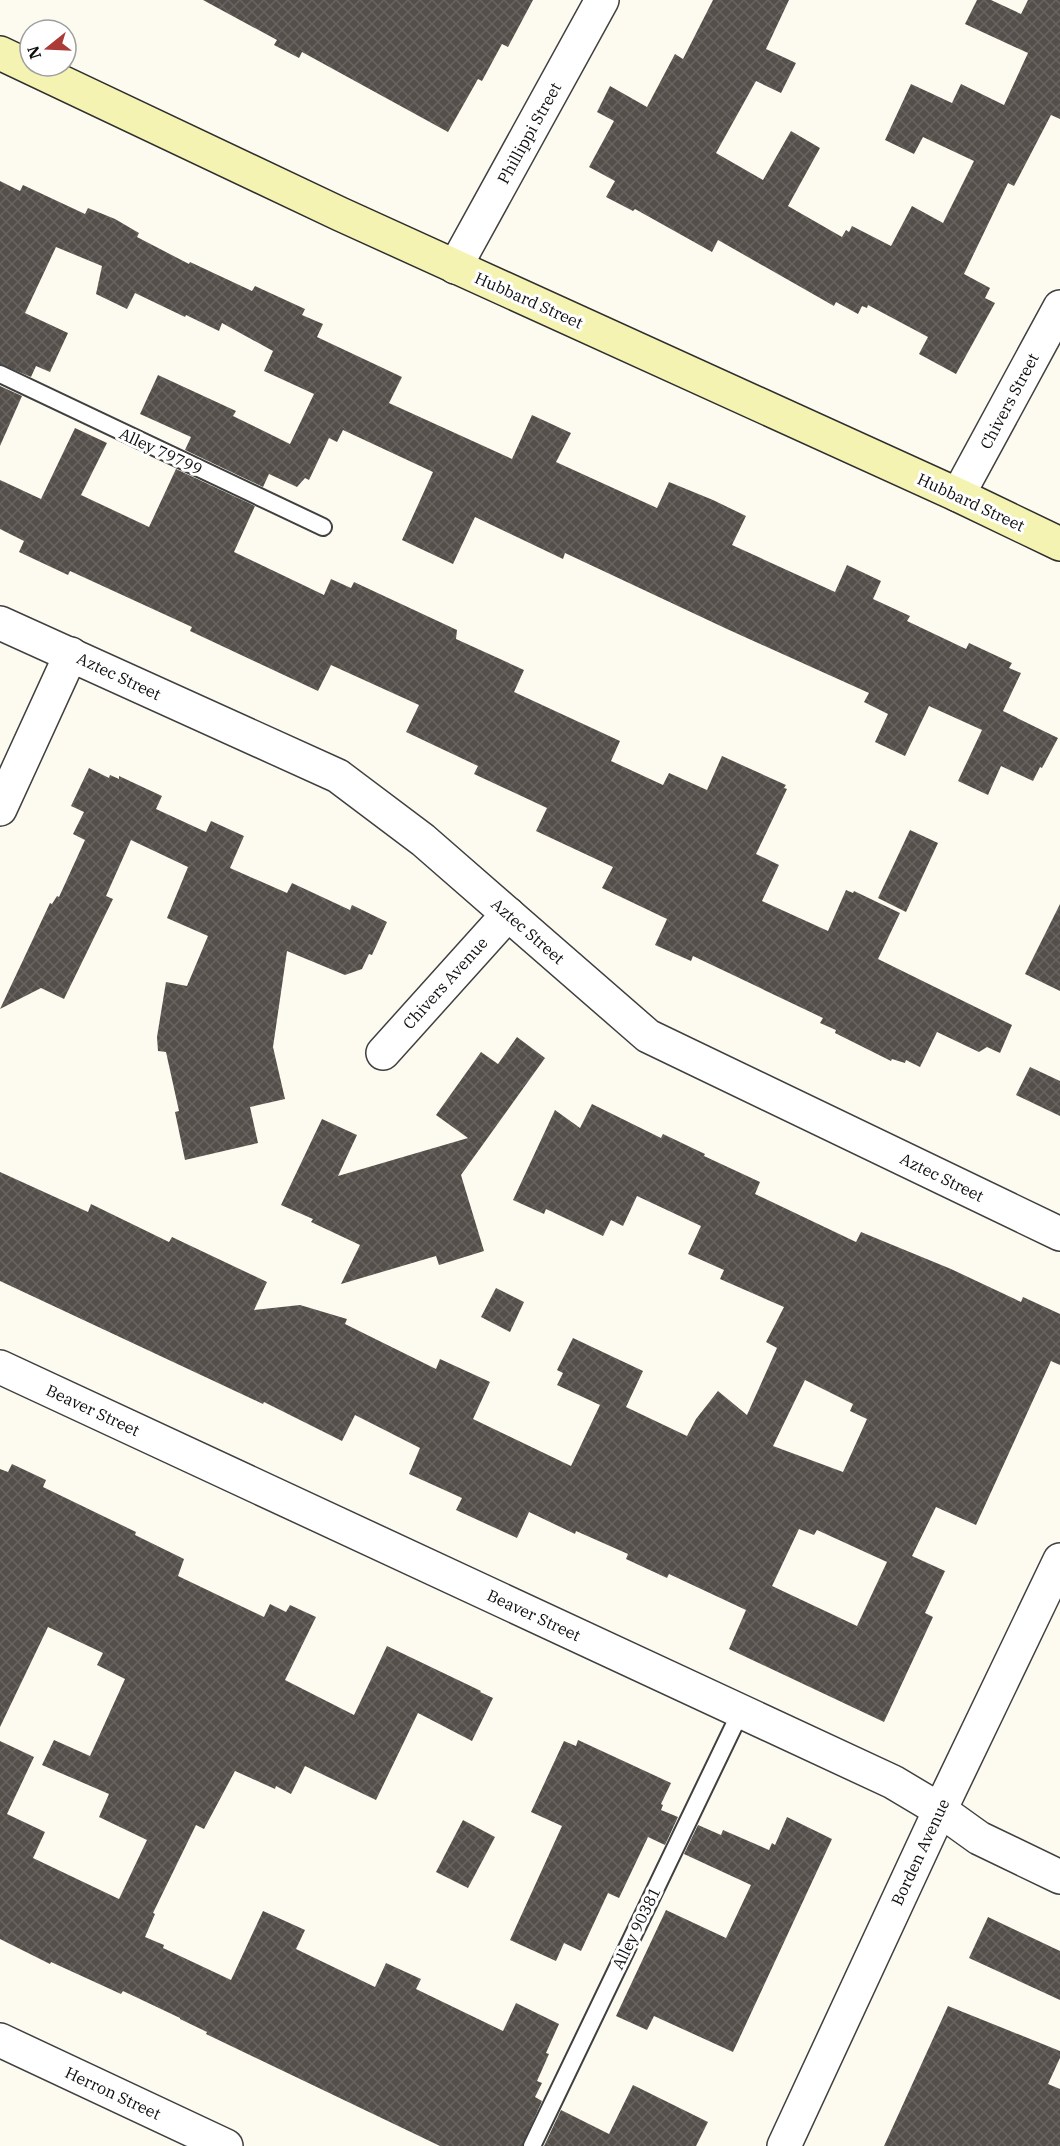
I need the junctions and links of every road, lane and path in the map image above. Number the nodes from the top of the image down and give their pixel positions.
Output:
1 (602, 0) edge
2 (0, 53) edge
3 (455, 267) junction
4 (1060, 307) edge
5 (0, 374) edge
6 (958, 495) junction
7 (323, 528) dead end
8 (1060, 544) edge
9 (0, 623) edge
10 (71, 654) junction
11 (0, 809) edge
12 (508, 914) junction
13 (383, 1053) dead end
14 (1060, 1234) edge
15 (0, 1367) edge
16 (1060, 1560) edge
17 (741, 1711) junction
18 (940, 1810) junction
19 (1060, 1877) edge
20 (0, 2040) edge
21 (226, 2146) edge
22 (532, 2146) edge
23 (784, 2146) edge

1 - 3 street, Phillippi Street
2 - 3 main road, Hubbard Street
3 - 6 main road, Hubbard Street
4 - 6 street, Chivers Street
5 - 7 lane, Alley 79799
6 - 8 main road, Hubbard Street
9 - 10 street, Aztec Street
10 - 11 street
10 - 12 street, Aztec Street
12 - 13 street, Chivers Avenue
12 - 14 street, Aztec Street
15 - 17 street, Beaver Street
16 - 18 street, Borden Avenue
17 - 18 street, Beaver Street
17 - 22 lane, Alley 90381
18 - 19 street, Beaver Street
18 - 23 street, Borden Avenue
20 - 21 street, Herron Street

